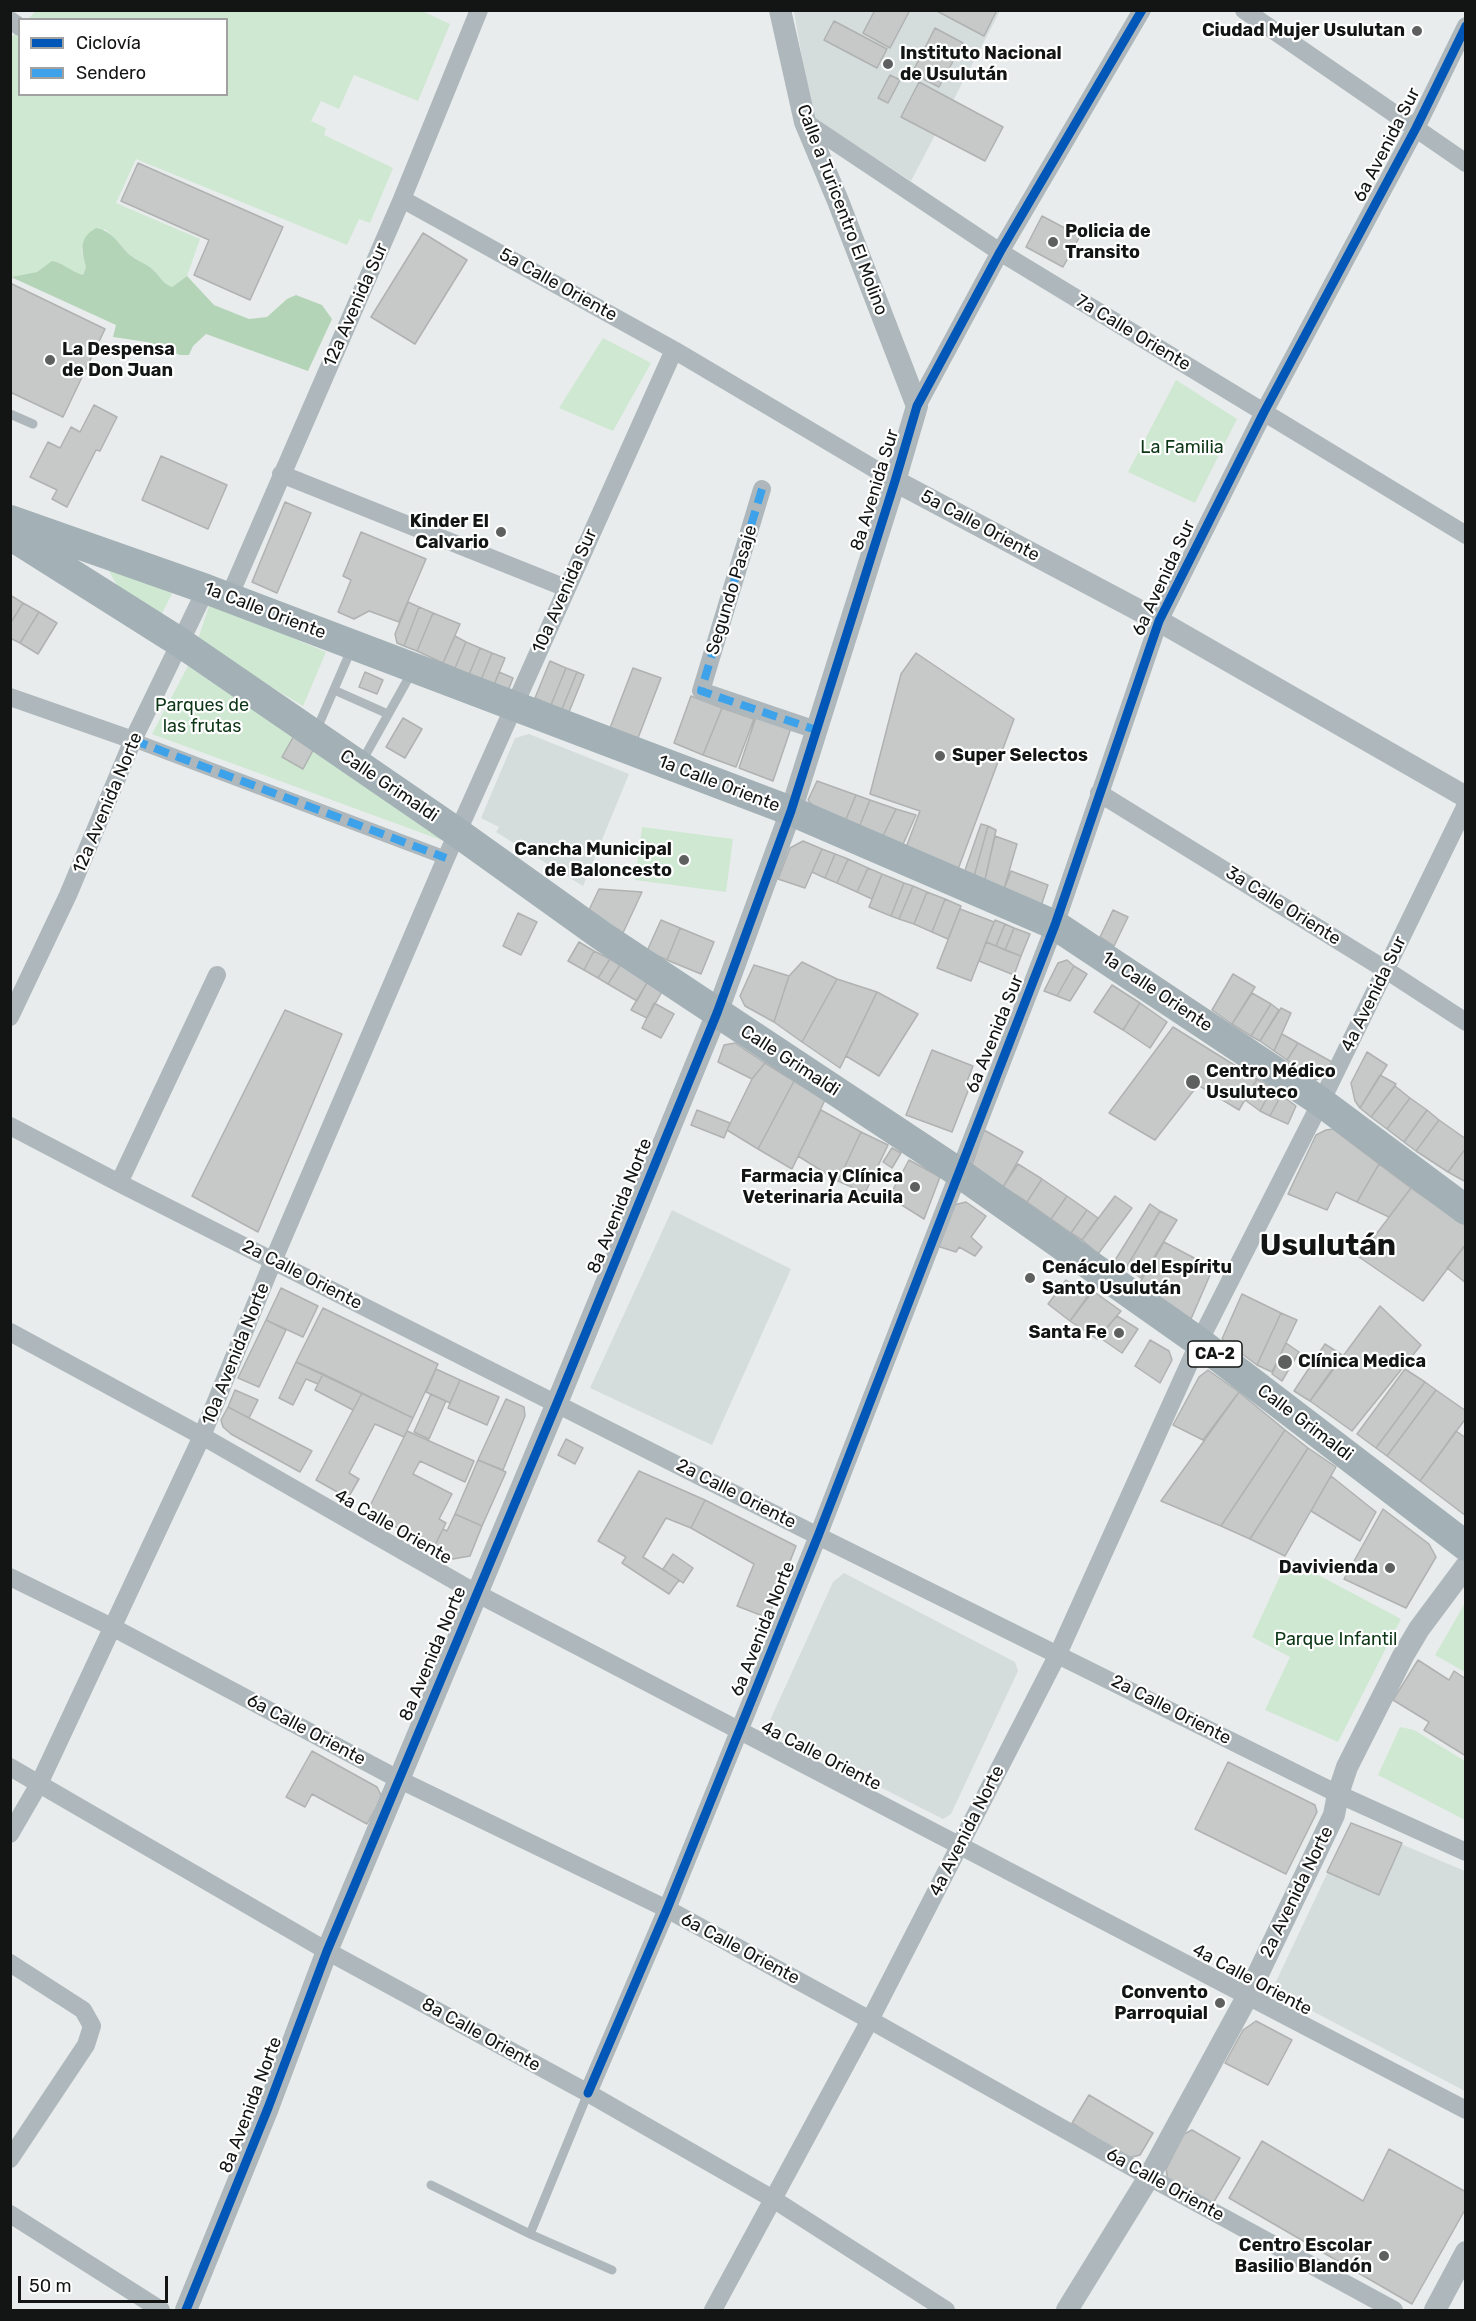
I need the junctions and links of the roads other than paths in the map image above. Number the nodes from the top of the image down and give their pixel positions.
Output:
1 (479, 10) edge
2 (780, 10) edge
3 (1142, 10) edge
4 (1244, 10) edge
5 (1466, 26) edge
6 (805, 122) junction
7 (1416, 128) junction
8 (1466, 163) edge
9 (402, 199) junction
10 (1000, 252) junction
11 (674, 350) junction
12 (917, 406) junction
13 (1264, 412) junction
14 (10, 414) edge
15 (33, 424) dead end
16 (281, 474) junction
17 (895, 482) junction
18 (762, 489) dead end
19 (10, 520) edge
20 (10, 535) edge
21 (1466, 535) edge
22 (566, 588) junction
23 (217, 593) junction
24 (1159, 621) junction
25 (181, 643) junction
26 (354, 645) junction
27 (414, 668) junction
28 (334, 690) junction
29 (10, 697) edge
30 (515, 707) junction
31 (388, 714) junction
32 (816, 730) junction
33 (314, 734) junction
34 (134, 740) junction
35 (360, 766) junction
36 (1099, 793) junction
37 (1466, 797) edge
38 (1466, 805) edge
39 (791, 811) junction
40 (452, 845) junction
41 (1055, 925) junction
42 (1386, 970) junction
43 (217, 975) dead end
44 (717, 1013) junction
45 (10, 1017) edge
46 (1466, 1022) edge
47 (1321, 1102) junction
48 (10, 1126) edge
49 (958, 1172) junction
50 (119, 1183) junction
51 (1466, 1210) edge
52 (273, 1261) junction
53 (10, 1332) edge
54 (1200, 1342) junction
55 (557, 1403) junction
56 (202, 1436) junction
57 (818, 1536) junction
58 (1466, 1546) edge
59 (1466, 1566) edge
60 (10, 1577) edge
61 (476, 1593) junction
62 (112, 1627) junction
63 (1058, 1654) junction
64 (739, 1731) junction
65 (10, 1767) edge
66 (398, 1779) junction
67 (39, 1784) junction
68 (1338, 1794) junction
69 (10, 1834) edge
70 (960, 1846) junction
71 (1466, 1852) edge
72 (667, 1909) junction
73 (327, 1951) junction
74 (10, 1963) edge
75 (1247, 1997) junction
76 (870, 2020) junction
77 (588, 2093) junction
78 (1466, 2110) edge
79 (10, 2159) edge
80 (1149, 2177) junction
81 (431, 2185) dead end
82 (773, 2199) junction
83 (10, 2214) edge
84 (530, 2234) junction
85 (1466, 2252) edge
86 (612, 2270) dead end
87 (161, 2310) edge
88 (186, 2310) edge
89 (713, 2310) edge
90 (946, 2310) edge
91 (1067, 2310) edge
92 (1394, 2310) edge
93 (1435, 2310) edge

1 - 9 street, 12a Avenida Sur
2 - 6 street, Calle a Turicentro El Molino
3 - 10 street, 8a Avenida Sur
4 - 7 street
5 - 7 street, 6a Avenida Sur
6 - 10 street, 7a Calle Oriente
6 - 12 street, Calle a Turicentro El Molino
7 - 8 street
7 - 13 street, 6a Avenida Sur
9 - 11 street, 5a Calle Oriente
9 - 16 street, 12a Avenida Sur
10 - 12 street, 8a Avenida Sur
10 - 13 street, 7a Calle Oriente
11 - 17 street, 5a Calle Oriente
11 - 22 street, 10a Avenida Sur
12 - 17 street, 8a Avenida Sur
13 - 21 street, 7a Calle Oriente
13 - 24 street, 6a Avenida Sur
14 - 15 lane
16 - 22 street
16 - 23 street, 12a Avenida Sur
17 - 24 street, 5a Calle Oriente
17 - 32 street, 8a Avenida Sur
18 - 32 street, Segundo Pasaje
19 - 23 main road, 1a Calle Oriente
20 - 25 main road, Calle Grimaldi / CA-2
22 - 30 street, 10a Avenida Sur
23 - 25 street, 12a Avenida Norte
23 - 26 main road, 1a Calle Oriente
24 - 36 street, 6a Avenida Sur
24 - 37 street, 5a Calle Oriente
25 - 33 main road, Calle Grimaldi / CA-2
25 - 34 street, 12a Avenida Norte
26 - 27 main road, 1a Calle Oriente
26 - 28 lane
27 - 30 main road, 1a Calle Oriente
27 - 31 lane
28 - 31 lane
28 - 33 lane
29 - 34 street
30 - 39 main road, 1a Calle Oriente
30 - 40 street, 10a Avenida Sur
31 - 35 lane
32 - 39 street, 8a Avenida Sur
33 - 35 main road, Calle Grimaldi / CA-2
34 - 40 street
34 - 45 street, 12a Avenida Norte
35 - 40 main road, Calle Grimaldi / CA-2
36 - 41 street, 6a Avenida Sur
36 - 42 street, 3a Calle Oriente
38 - 42 street, 4a Avenida Sur
39 - 41 main road, 1a Calle Oriente
39 - 44 street, 8a Avenida Sur
40 - 44 main road, Calle Grimaldi / CA-2
40 - 52 street, 10a Avenida Norte
41 - 47 main road, 1a Calle Oriente
41 - 49 street, 6a Avenida Sur
42 - 46 street, 3a Calle Oriente
42 - 47 street, 4a Avenida Sur
43 - 50 street
44 - 49 main road, Calle Grimaldi / CA-2
44 - 55 street, 8a Avenida Norte
47 - 51 main road, 1a Calle Oriente
47 - 54 street, 4a Avenida Sur
48 - 50 street, 2a Calle Oriente
49 - 54 main road, Calle Grimaldi / CA-2
49 - 57 street, 6a Avenida Norte
50 - 52 street, 2a Calle Oriente
52 - 55 street, 2a Calle Oriente
52 - 56 street, 10a Avenida Norte
53 - 56 street, 4a Calle Oriente
54 - 58 main road, Calle Grimaldi / CA-2
54 - 63 street, 4a Avenida Norte
55 - 57 street, 2a Calle Oriente
55 - 61 street, 8a Avenida Norte
56 - 61 street, 4a Calle Oriente
56 - 62 street, 10a Avenida Norte
57 - 63 street, 2a Calle Oriente
57 - 64 street, 6a Avenida Norte
59 - 68 street, 2a Avenida Norte
60 - 62 street, 6a Calle Oriente
61 - 64 street, 4a Calle Oriente
61 - 66 street, 8a Avenida Norte
62 - 66 street, 6a Calle Oriente
62 - 67 street, 10a Avenida Norte
63 - 68 street, 2a Calle Oriente
63 - 70 street, 4a Avenida Norte
64 - 70 street, 4a Calle Oriente
64 - 72 street, 6a Avenida Norte
65 - 67 street, 8a Calle Oriente
66 - 72 street, 6a Calle Oriente
66 - 73 street, 8a Avenida Norte
67 - 69 street, 10a Avenida Norte
67 - 73 street, 8a Calle Oriente
68 - 71 street, 2a Calle Oriente
68 - 75 street, 2a Avenida Norte
70 - 75 street, 4a Calle Oriente
70 - 76 street, 4a Avenida Norte
72 - 76 street, 6a Calle Oriente
72 - 77 street, 6a Avenida Norte
73 - 77 street, 8a Calle Oriente
73 - 88 street, 8a Avenida Norte
74 - 79 street
75 - 78 street, 4a Calle Oriente
75 - 80 street, 2a Avenida Norte
76 - 80 street, 6a Calle Oriente
76 - 82 street, 4a Avenida Norte
77 - 82 street, 8a Calle Oriente
77 - 84 lane, 6a Avenida Norte
80 - 91 street, 2a Avenida Norte
80 - 92 street, 6a Calle Oriente
81 - 84 lane
82 - 89 street, 4a Avenida Norte
82 - 90 street, 8a Calle Oriente
83 - 87 street
84 - 86 lane
85 - 93 street

